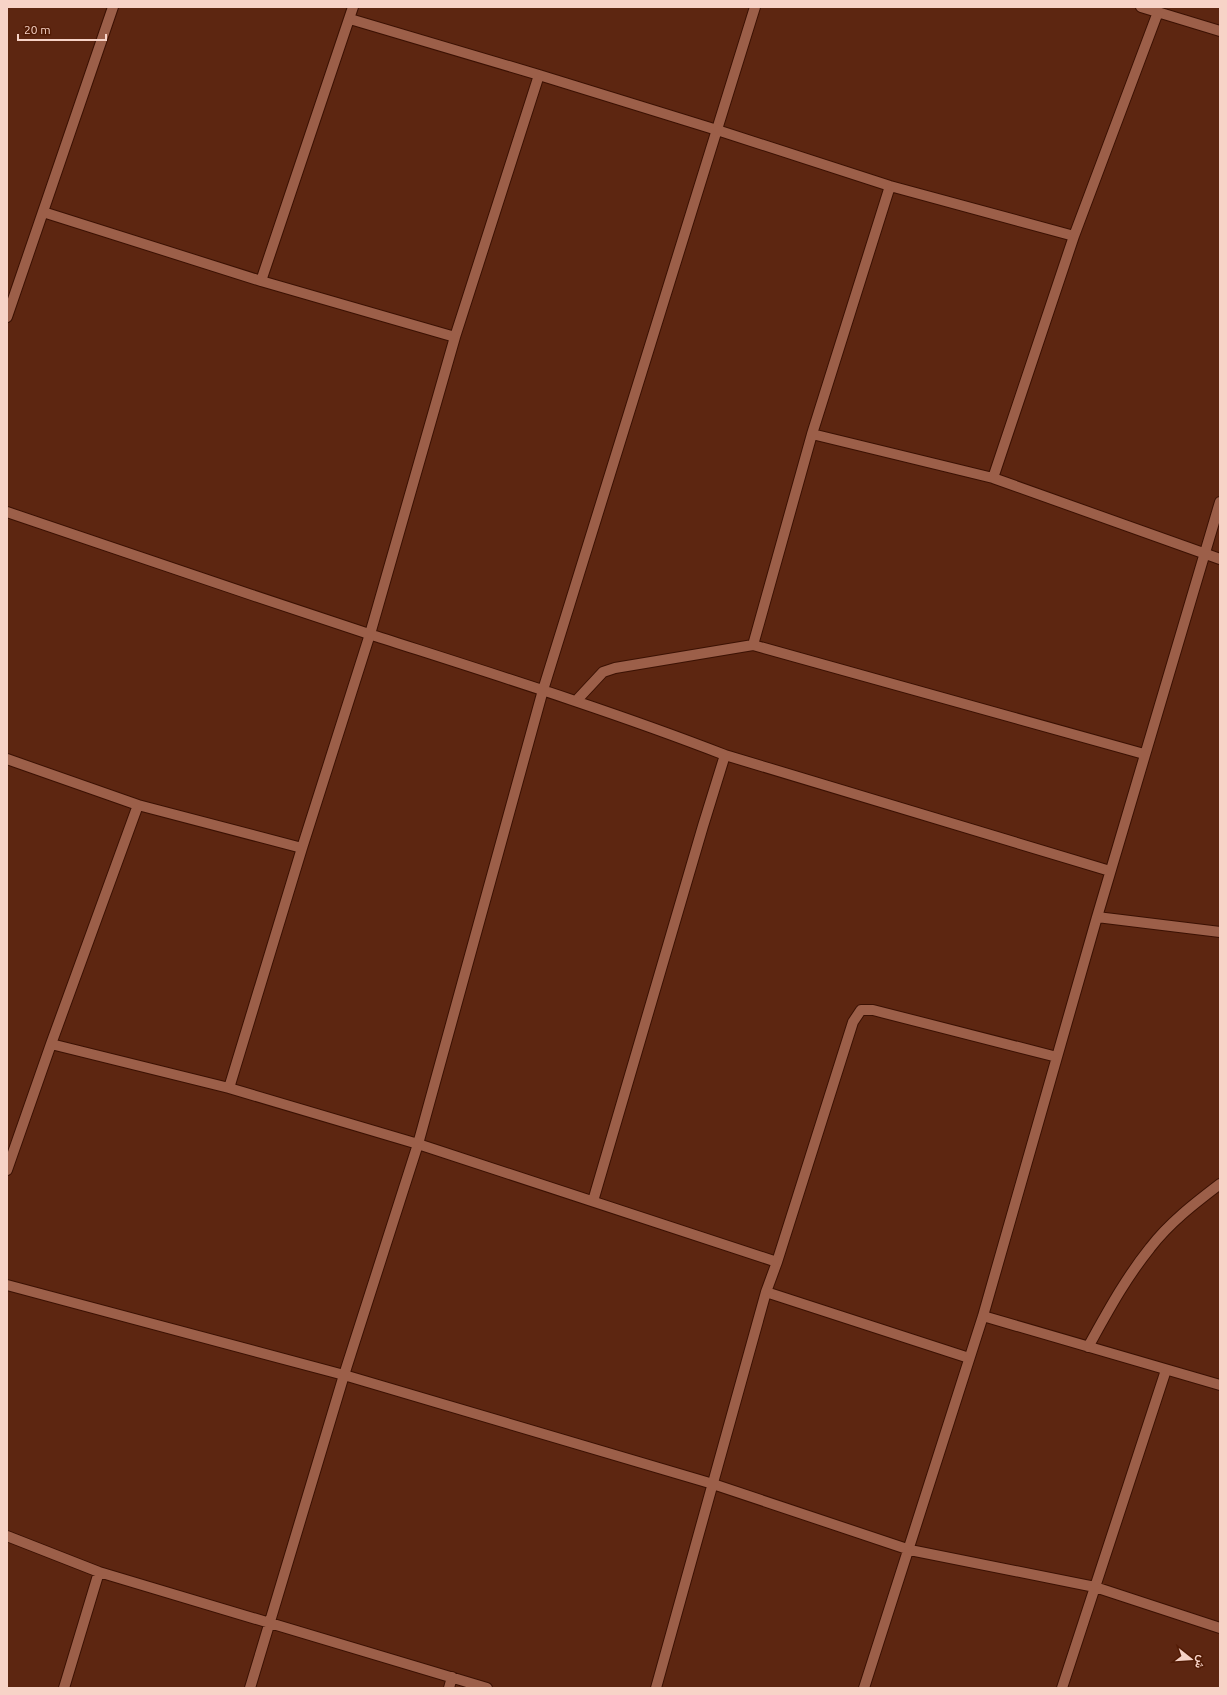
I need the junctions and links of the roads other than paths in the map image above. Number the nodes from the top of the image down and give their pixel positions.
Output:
1 (113, 7) edge
2 (353, 7) edge
3 (755, 7) edge
4 (1141, 7) edge
5 (1158, 12) junction
6 (350, 19) junction
7 (1220, 31) edge
8 (539, 75) junction
9 (717, 130) junction
10 (890, 186) junction
11 (43, 212) junction
12 (1074, 236) junction
13 (261, 281) junction
14 (7, 317) edge
15 (455, 337) junction
16 (812, 434) junction
17 (993, 478) junction
18 (1220, 502) edge
19 (7, 512) edge
20 (1204, 554) junction
21 (1220, 559) edge
22 (370, 634) junction
23 (754, 645) junction
24 (543, 690) junction
25 (576, 701) junction
26 (1144, 754) junction
27 (725, 755) junction
28 (7, 759) edge
29 (138, 805) junction
30 (302, 848) junction
31 (1110, 871) junction
32 (1097, 917) junction
33 (1220, 932) edge
34 (51, 1044) junction
35 (1057, 1057) junction
36 (229, 1088) junction
37 (418, 1144) junction
38 (7, 1170) edge
39 (1220, 1184) edge
40 (593, 1201) junction
41 (777, 1262) junction
42 (7, 1285) edge
43 (766, 1292) junction
44 (983, 1316) junction
45 (1088, 1347) junction
46 (969, 1358) junction
47 (1166, 1370) junction
48 (344, 1375) junction
49 (1220, 1384) edge
50 (714, 1484) junction
51 (7, 1536) edge
52 (910, 1550) junction
53 (99, 1572) junction
54 (1095, 1587) junction
55 (270, 1624) junction
56 (1220, 1628) edge
57 (452, 1677) junction
58 (64, 1688) edge
59 (250, 1688) edge
60 (449, 1688) edge
61 (487, 1688) edge
62 (656, 1688) edge
63 (864, 1688) edge
64 (1062, 1688) edge

1 - 11 street
2 - 6 street
3 - 9 street
4 - 5 street
5 - 7 street
5 - 12 street
6 - 8 street
6 - 13 street
8 - 9 street
8 - 15 street
9 - 10 street
9 - 24 street
10 - 12 street
10 - 16 street
11 - 13 street
11 - 14 street
12 - 17 street
13 - 15 street
15 - 22 street
16 - 17 street
16 - 23 street
17 - 20 street
18 - 20 street
19 - 22 street
20 - 21 street
20 - 26 street
22 - 24 street
22 - 30 street
23 - 25 street
23 - 26 street
24 - 25 street
24 - 37 street
25 - 27 street
26 - 31 street
27 - 31 street
27 - 40 street
28 - 29 street
29 - 30 street
29 - 34 street
30 - 36 street
31 - 32 street
32 - 33 street
32 - 35 street
34 - 36 street
34 - 38 street
35 - 41 street
35 - 44 street
36 - 37 street
37 - 40 street
37 - 48 street
39 - 45 street
40 - 41 street
41 - 43 street
42 - 48 street
43 - 46 street
43 - 50 street
44 - 45 street
44 - 46 street
45 - 47 street
46 - 52 street
47 - 49 street
47 - 54 street
48 - 50 street
48 - 55 street
50 - 52 street
50 - 62 street
51 - 53 street
52 - 54 street
52 - 63 street
53 - 55 street
53 - 58 street
54 - 56 street
54 - 64 street
55 - 57 street
55 - 59 street
57 - 60 street
57 - 61 street

